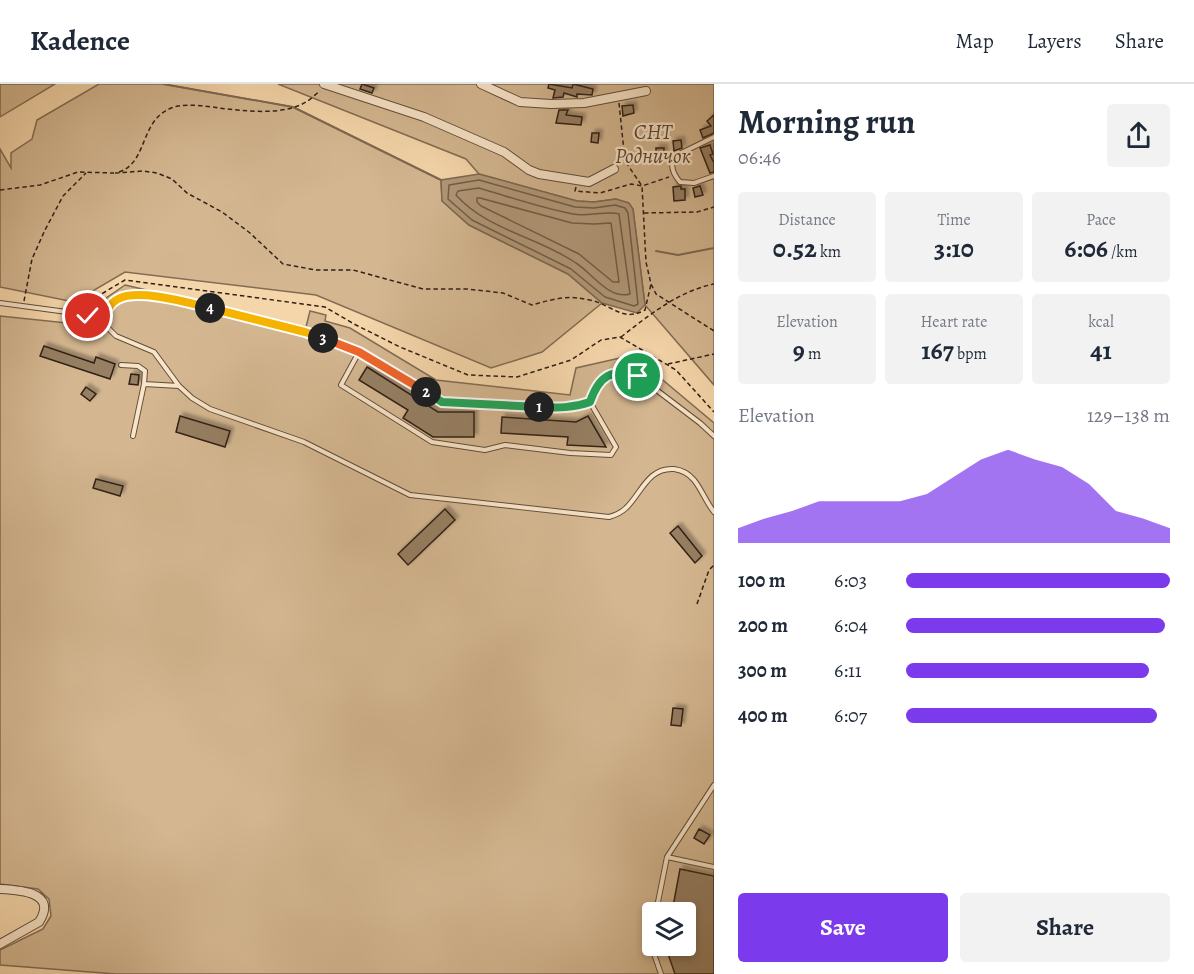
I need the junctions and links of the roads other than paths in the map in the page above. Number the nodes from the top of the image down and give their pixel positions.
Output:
1 (481, 84) edge
2 (326, 85) edge
3 (646, 92) dead end
4 (714, 137) edge
5 (614, 169) dead end
6 (714, 176) edge
7 (0, 303) edge
8 (104, 317) junction
9 (359, 352) junction
10 (121, 365) dead end
11 (144, 384) junction
12 (179, 386) junction
13 (590, 402) junction
14 (133, 436) dead end
15 (714, 436) edge
16 (714, 512) edge
17 (714, 785) edge
18 (667, 857) junction
19 (714, 867) edge
20 (0, 889) edge
21 (658, 902) edge
22 (0, 944) edge
23 (655, 956) edge
24 (661, 974) edge

1 - 3 street
2 - 5 street
4 - 6 lane
7 - 8 lane
8 - 9 lane
8 - 12 lane
9 - 13 lane
9 - 13 lane
10 - 11 lane
11 - 12 lane
11 - 14 lane
12 - 16 lane
13 - 15 lane
17 - 18 lane
18 - 19 lane
18 - 21 lane
20 - 22 street
23 - 24 lane

